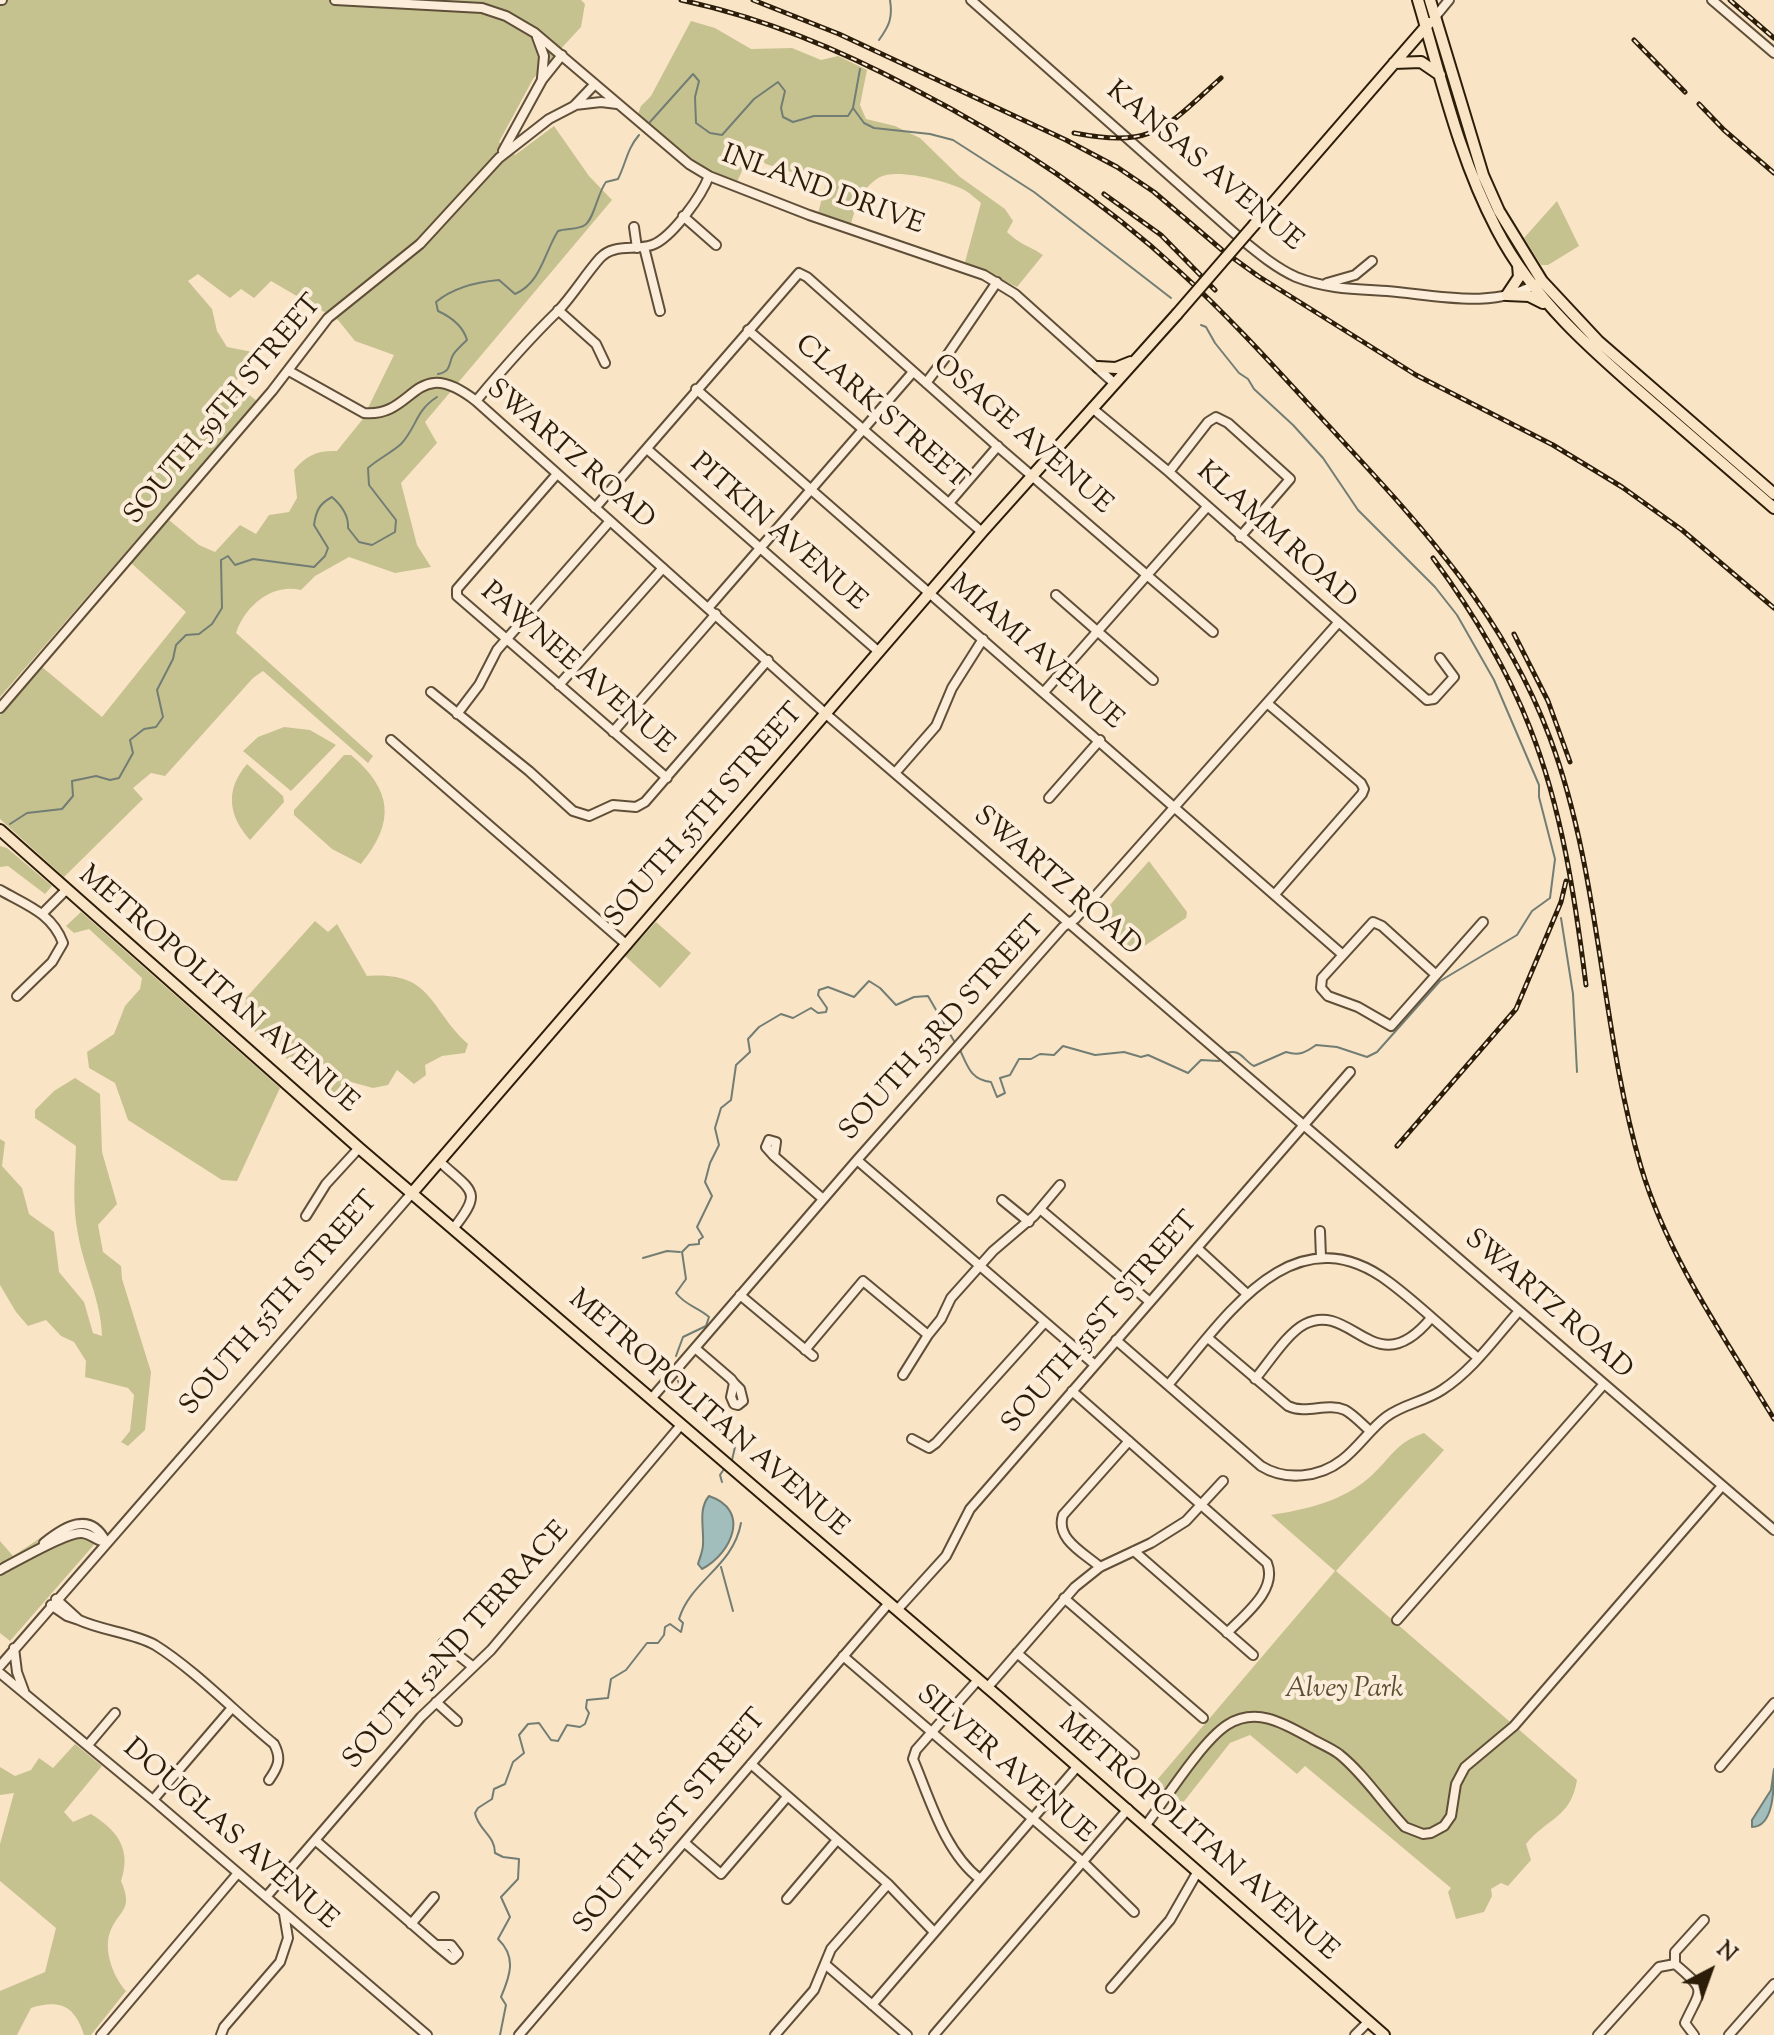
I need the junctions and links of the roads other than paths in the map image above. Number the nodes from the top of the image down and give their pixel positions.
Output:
1 (335, 0) edge
2 (971, 0) edge
3 (1418, 0) edge
4 (1430, 0) edge
5 (1449, 0) edge
6 (1712, 0) edge
7 (1435, 17) junction
8 (1426, 26) junction
9 (535, 33) junction
10 (1774, 53) edge
11 (562, 55) junction
12 (1394, 63) junction
13 (1441, 76) junction
14 (542, 80) junction
15 (595, 84) junction
16 (618, 104) junction
17 (574, 106) junction
18 (499, 158) junction
19 (709, 176) junction
20 (683, 216) junction
21 (634, 227) dead end
22 (716, 245) dead end
23 (640, 247) junction
24 (1372, 261) dead end
25 (1517, 263) junction
26 (997, 282) junction
27 (1320, 284) junction
28 (1538, 284) junction
29 (1507, 295) junction
30 (1550, 307) junction
31 (558, 310) junction
32 (660, 311) dead end
33 (748, 330) junction
34 (1136, 359) junction
35 (605, 363) dead end
36 (1098, 367) junction
37 (289, 371) junction
38 (913, 372) junction
39 (926, 383) junction
40 (1114, 383) junction
41 (696, 389) junction
42 (476, 401) junction
43 (1092, 408) junction
44 (863, 430) junction
45 (998, 446) junction
46 (647, 449) junction
47 (1169, 472) junction
48 (557, 474) junction
49 (1034, 476) junction
50 (811, 489) junction
51 (1774, 494) edge
52 (949, 503) junction
53 (1207, 507) junction
54 (595, 508) junction
55 (1774, 508) edge
56 (610, 521) junction
57 (982, 532) junction
58 (1240, 537) junction
59 (760, 548) junction
60 (663, 568) junction
61 (1147, 575) junction
62 (931, 592) junction
63 (1056, 595) dead end
64 (712, 610) junction
65 (1338, 623) junction
66 (1098, 631) junction
67 (1213, 632) dead end
68 (506, 639) junction
69 (983, 639) junction
70 (879, 652) junction
71 (1440, 658) dead end
72 (768, 660) junction
73 (1153, 680) dead end
74 (559, 685) junction
75 (431, 692) dead end
76 (1044, 692) junction
77 (1267, 703) junction
78 (0, 708) edge
79 (457, 714) junction
80 (826, 714) junction
81 (613, 732) junction
82 (391, 740) dead end
83 (1100, 740) junction
84 (895, 773) junction
85 (667, 778) junction
86 (1049, 798) dead end
87 (1175, 807) junction
88 (0, 830) edge
89 (0, 890) edge
90 (66, 890) junction
91 (1275, 894) junction
92 (42, 914) junction
93 (1483, 922) dead end
94 (1069, 923) junction
95 (627, 945) junction
96 (1343, 955) junction
97 (1435, 974) junction
98 (17, 996) dead end
99 (1350, 1072) dead end
100 (1303, 1125) junction
101 (359, 1148) junction
102 (774, 1156) dead end
103 (857, 1160) junction
104 (439, 1161) junction
105 (1060, 1185) dead end
106 (412, 1193) junction
107 (823, 1199) junction
108 (1002, 1200) dead end
109 (1040, 1209) junction
110 (306, 1216) dead end
111 (1029, 1222) junction
112 (453, 1229) junction
113 (1320, 1231) dead end
114 (1197, 1248) junction
115 (1321, 1258) junction
116 (980, 1265) junction
117 (1247, 1294) junction
118 (740, 1295) junction
119 (1150, 1302) junction
120 (1519, 1311) junction
121 (1431, 1318) junction
122 (1045, 1322) junction
123 (928, 1335) junction
124 (1208, 1338) junction
125 (1116, 1340) junction
126 (695, 1348) junction
127 (1478, 1358) junction
128 (1095, 1365) junction
129 (903, 1375) dead end
130 (1255, 1379) junction
131 (734, 1383) dead end
132 (1604, 1384) junction
133 (1168, 1385) junction
134 (1072, 1391) junction
135 (651, 1399) junction
136 (681, 1425) junction
137 (1370, 1431) junction
138 (912, 1439) dead end
139 (1129, 1441) junction
140 (1223, 1481) dead end
141 (1722, 1486) junction
142 (1202, 1505) junction
143 (1774, 1530) edge
144 (106, 1542) junction
145 (1134, 1551) junction
146 (1100, 1567) junction
147 (0, 1570) edge
148 (1064, 1598) junction
149 (54, 1602) junction
150 (893, 1607) junction
151 (1397, 1620) dead end
152 (1227, 1633) junction
153 (443, 1643) dead end
154 (14, 1648) junction
155 (1017, 1653) junction
156 (1253, 1655) dead end
157 (843, 1656) junction
158 (0, 1666) edge
159 (472, 1666) junction
160 (0, 1673) edge
161 (977, 1681) junction
162 (987, 1688) junction
163 (24, 1692) junction
164 (436, 1702) junction
165 (1774, 1703) edge
166 (231, 1709) junction
167 (115, 1713) dead end
168 (1203, 1718) dead end
169 (457, 1721) dead end
170 (932, 1733) junction
171 (88, 1745) junction
172 (1134, 1754) dead end
173 (751, 1764) junction
174 (1077, 1767) junction
175 (1720, 1767) dead end
176 (269, 1780) dead end
177 (787, 1797) junction
178 (153, 1800) junction
179 (1128, 1809) junction
180 (1032, 1819) junction
181 (1146, 1825) junction
182 (315, 1840) junction
183 (837, 1840) junction
184 (685, 1843) junction
185 (1083, 1862) junction
186 (1198, 1871) junction
187 (238, 1873) junction
188 (980, 1879) junction
189 (888, 1884) junction
190 (266, 1897) junction
191 (434, 1897) dead end
192 (787, 1899) dead end
193 (1134, 1912) dead end
194 (284, 1913) junction
195 (1704, 1920) dead end
196 (411, 1924) junction
197 (934, 1932) junction
198 (436, 1945) dead end
199 (825, 1964) junction
200 (1675, 1964) junction
201 (1774, 1984) edge
202 (1111, 1988) dead end
203 (872, 2005) junction
204 (1369, 2021) junction
205 (101, 2035) edge
206 (221, 2035) edge
207 (427, 2035) edge
208 (519, 2035) edge
209 (775, 2035) edge
210 (907, 2035) edge
211 (934, 2035) edge
212 (1355, 2035) edge
213 (1384, 2035) edge
214 (1598, 2035) edge
215 (1694, 2035) edge
216 (1729, 2035) edge

1 - 9 street, INLAND DRIVE
2 - 27 street, KANSAS AVENUE
3 - 8 main road
4 - 7 main road
5 - 7 street, SOUTH 55TH STREET
6 - 10 street
7 - 8 main road, SOUTH 55TH STREET
7 - 28 main road
8 - 12 main road, SOUTH 55TH STREET
8 - 13 main road
9 - 11 street, INLAND DRIVE
9 - 14 street
11 - 14 street, SOUTH 59TH STREET
11 - 15 street, INLAND DRIVE
12 - 13 main road
12 - 34 main road, SOUTH 55TH STREET, bridge
13 - 25 main road
14 - 18 street, SOUTH 59TH STREET
15 - 16 street, INLAND DRIVE
15 - 17 street, SOUTH 59TH STREET
16 - 17 street, SOUTH 59TH STREET
16 - 19 street, INLAND DRIVE
17 - 18 street, SOUTH 59TH STREET
18 - 37 street, SOUTH 59TH STREET
19 - 20 street
19 - 26 street, INLAND DRIVE
20 - 22 street
20 - 23 street
21 - 23 street
23 - 31 street
23 - 32 street
24 - 27 street
25 - 28 main road
25 - 29 main road
26 - 36 street, INLAND DRIVE
26 - 39 street
27 - 29 street, KANSAS AVENUE
28 - 29 street, KANSAS AVENUE
28 - 30 main road
28 - 51 main road
29 - 30 main road
30 - 55 main road
31 - 35 street
31 - 42 street
33 - 38 street, OSAGE AVENUE
33 - 41 street
33 - 44 street, CLARK STREET
34 - 36 main road
34 - 40 main road, SOUTH 55TH STREET
36 - 40 street, INLAND DRIVE
37 - 42 street, SWARTZ ROAD
37 - 78 street, SOUTH 59TH STREET
38 - 39 street, OSAGE AVENUE
38 - 44 street
39 - 45 street, OSAGE AVENUE
40 - 43 main road, SOUTH 55TH STREET
41 - 46 street
41 - 50 street, MIAMI AVENUE
42 - 48 street, SWARTZ ROAD
43 - 47 street, KLAMM ROAD
43 - 49 main road, SOUTH 55TH STREET
44 - 50 street
44 - 52 street, CLARK STREET
45 - 49 street, OSAGE AVENUE
45 - 52 street
46 - 54 street
46 - 59 street, PITKIN AVENUE
47 - 53 street, KLAMM ROAD
47 - 58 street
48 - 54 street, SWARTZ ROAD
48 - 68 street, PAWNEE AVENUE
49 - 57 main road, SOUTH 55TH STREET
49 - 61 street, OSAGE AVENUE
50 - 59 street
50 - 62 street, MIAMI AVENUE
52 - 57 street, CLARK STREET
53 - 58 street, KLAMM ROAD
53 - 61 street
54 - 56 street, SWARTZ ROAD
56 - 60 street, SWARTZ ROAD
56 - 68 street
57 - 62 main road, SOUTH 55TH STREET
58 - 65 street, KLAMM ROAD
59 - 64 street
59 - 70 street, PITKIN AVENUE
60 - 64 street, SWARTZ ROAD
60 - 74 street
61 - 66 street
61 - 67 street, OSAGE AVENUE
62 - 69 street, MIAMI AVENUE
62 - 70 main road, SOUTH 55TH STREET
63 - 66 street
64 - 72 street, SWARTZ ROAD
64 - 81 street
65 - 71 street, KLAMM ROAD
65 - 77 street, SOUTH 53RD STREET
66 - 73 street
66 - 76 street
68 - 74 street, PAWNEE AVENUE
68 - 79 street
69 - 76 street, MIAMI AVENUE
69 - 84 street
70 - 80 main road, SOUTH 55TH STREET
72 - 80 street, SWARTZ ROAD
72 - 85 street
74 - 81 street, PAWNEE AVENUE
75 - 79 street
76 - 83 street, MIAMI AVENUE
77 - 87 street, SOUTH 53RD STREET
77 - 91 street
79 - 85 street
80 - 84 street, SWARTZ ROAD
80 - 95 main road, SOUTH 55TH STREET
81 - 85 street, PAWNEE AVENUE
82 - 95 street
83 - 86 street
83 - 87 street, MIAMI AVENUE
84 - 94 street, SWARTZ ROAD
87 - 91 street, MIAMI AVENUE
87 - 94 street, SOUTH 53RD STREET
88 - 90 main road, METROPOLITAN AVENUE
89 - 92 street
90 - 92 street
90 - 101 main road, METROPOLITAN AVENUE
91 - 96 street, MIAMI AVENUE
92 - 98 street
93 - 97 street
94 - 100 street, SWARTZ ROAD
94 - 103 street, SOUTH 53RD STREET
95 - 104 main road, SOUTH 55TH STREET
96 - 97 street
96 - 97 street
99 - 100 street, SOUTH 51ST STREET
100 - 114 street, SOUTH 51ST STREET
100 - 120 street, SWARTZ ROAD
101 - 106 main road, METROPOLITAN AVENUE
101 - 110 street
102 - 107 street
103 - 107 street, SOUTH 53RD STREET
103 - 116 street
104 - 106 main road, SOUTH 55TH STREET
104 - 112 street
105 - 109 street
106 - 112 main road, METROPOLITAN AVENUE
106 - 144 street, SOUTH 55TH STREET
107 - 118 street, SOUTH 53RD STREET
108 - 111 street
109 - 111 street
109 - 119 street
111 - 116 street
112 - 135 main road, METROPOLITAN AVENUE
113 - 115 street
114 - 117 street
114 - 119 street, SOUTH 51ST STREET
115 - 117 street
115 - 121 street
116 - 122 street
116 - 123 street
117 - 124 street
118 - 123 street
118 - 126 street, SOUTH 53RD STREET
119 - 125 street, SOUTH 51ST STREET
120 - 127 street
120 - 132 street, SWARTZ ROAD
121 - 127 street
121 - 130 street
122 - 128 street
122 - 138 street
123 - 129 street
124 - 130 street
124 - 133 street
125 - 128 street, SOUTH 51ST STREET
125 - 133 street
126 - 131 street
126 - 135 street, SOUTH 53RD STREET
127 - 137 street
128 - 134 street, SOUTH 51ST STREET
130 - 137 street
132 - 141 street, SWARTZ ROAD
132 - 151 street
133 - 137 street
134 - 139 street
134 - 150 street, SOUTH 51ST STREET
135 - 136 main road, METROPOLITAN AVENUE
136 - 150 main road, METROPOLITAN AVENUE
136 - 159 street, SOUTH 52ND TERRACE
139 - 142 street
139 - 146 street
140 - 142 street
141 - 143 street, SWARTZ ROAD
141 - 181 street
142 - 145 street
142 - 152 street
144 - 147 street
144 - 149 street, SOUTH 55TH STREET
145 - 146 street
145 - 152 street
146 - 148 street
148 - 155 street
148 - 168 street
149 - 154 street, SOUTH 55TH STREET
149 - 166 street
150 - 157 street, SOUTH 51ST STREET
150 - 161 main road, METROPOLITAN AVENUE
152 - 156 street
153 - 159 street
154 - 158 street, SOUTH 55TH STREET
154 - 163 street
155 - 162 street
155 - 172 street
157 - 170 street, SILVER AVENUE
157 - 173 street, SOUTH 51ST STREET
159 - 164 street, SOUTH 52ND TERRACE
160 - 163 street, DOUGLAS AVENUE
161 - 162 main road, METROPOLITAN AVENUE
161 - 170 street
162 - 174 main road, METROPOLITAN AVENUE
163 - 171 street, DOUGLAS AVENUE
164 - 169 street
164 - 182 street, SOUTH 52ND TERRACE
165 - 175 street
166 - 176 street
166 - 178 street
167 - 171 street
170 - 180 street, SILVER AVENUE
170 - 188 street
171 - 178 street, DOUGLAS AVENUE
173 - 177 street
173 - 184 street, SOUTH 51ST STREET
174 - 179 main road, METROPOLITAN AVENUE
174 - 180 street
177 - 183 street
177 - 184 street
178 - 187 street, DOUGLAS AVENUE
179 - 181 main road, METROPOLITAN AVENUE
179 - 185 street
180 - 185 street, SILVER AVENUE
180 - 188 street
181 - 186 main road, METROPOLITAN AVENUE
182 - 190 street, SOUTH 52ND TERRACE
182 - 196 street
183 - 189 street
183 - 192 street
184 - 208 street, SOUTH 51ST STREET
185 - 193 street, SILVER AVENUE
185 - 211 street
186 - 202 street
186 - 204 main road, METROPOLITAN AVENUE
187 - 190 street, DOUGLAS AVENUE
187 - 205 street
188 - 197 street
189 - 197 street
189 - 199 street
190 - 194 street, DOUGLAS AVENUE
191 - 196 street
194 - 206 street
194 - 207 street, DOUGLAS AVENUE
195 - 200 street
196 - 198 street
197 - 203 street
199 - 203 street
199 - 209 street
200 - 214 street
200 - 215 street
201 - 216 street
203 - 210 street
204 - 212 street
204 - 213 main road, METROPOLITAN AVENUE

